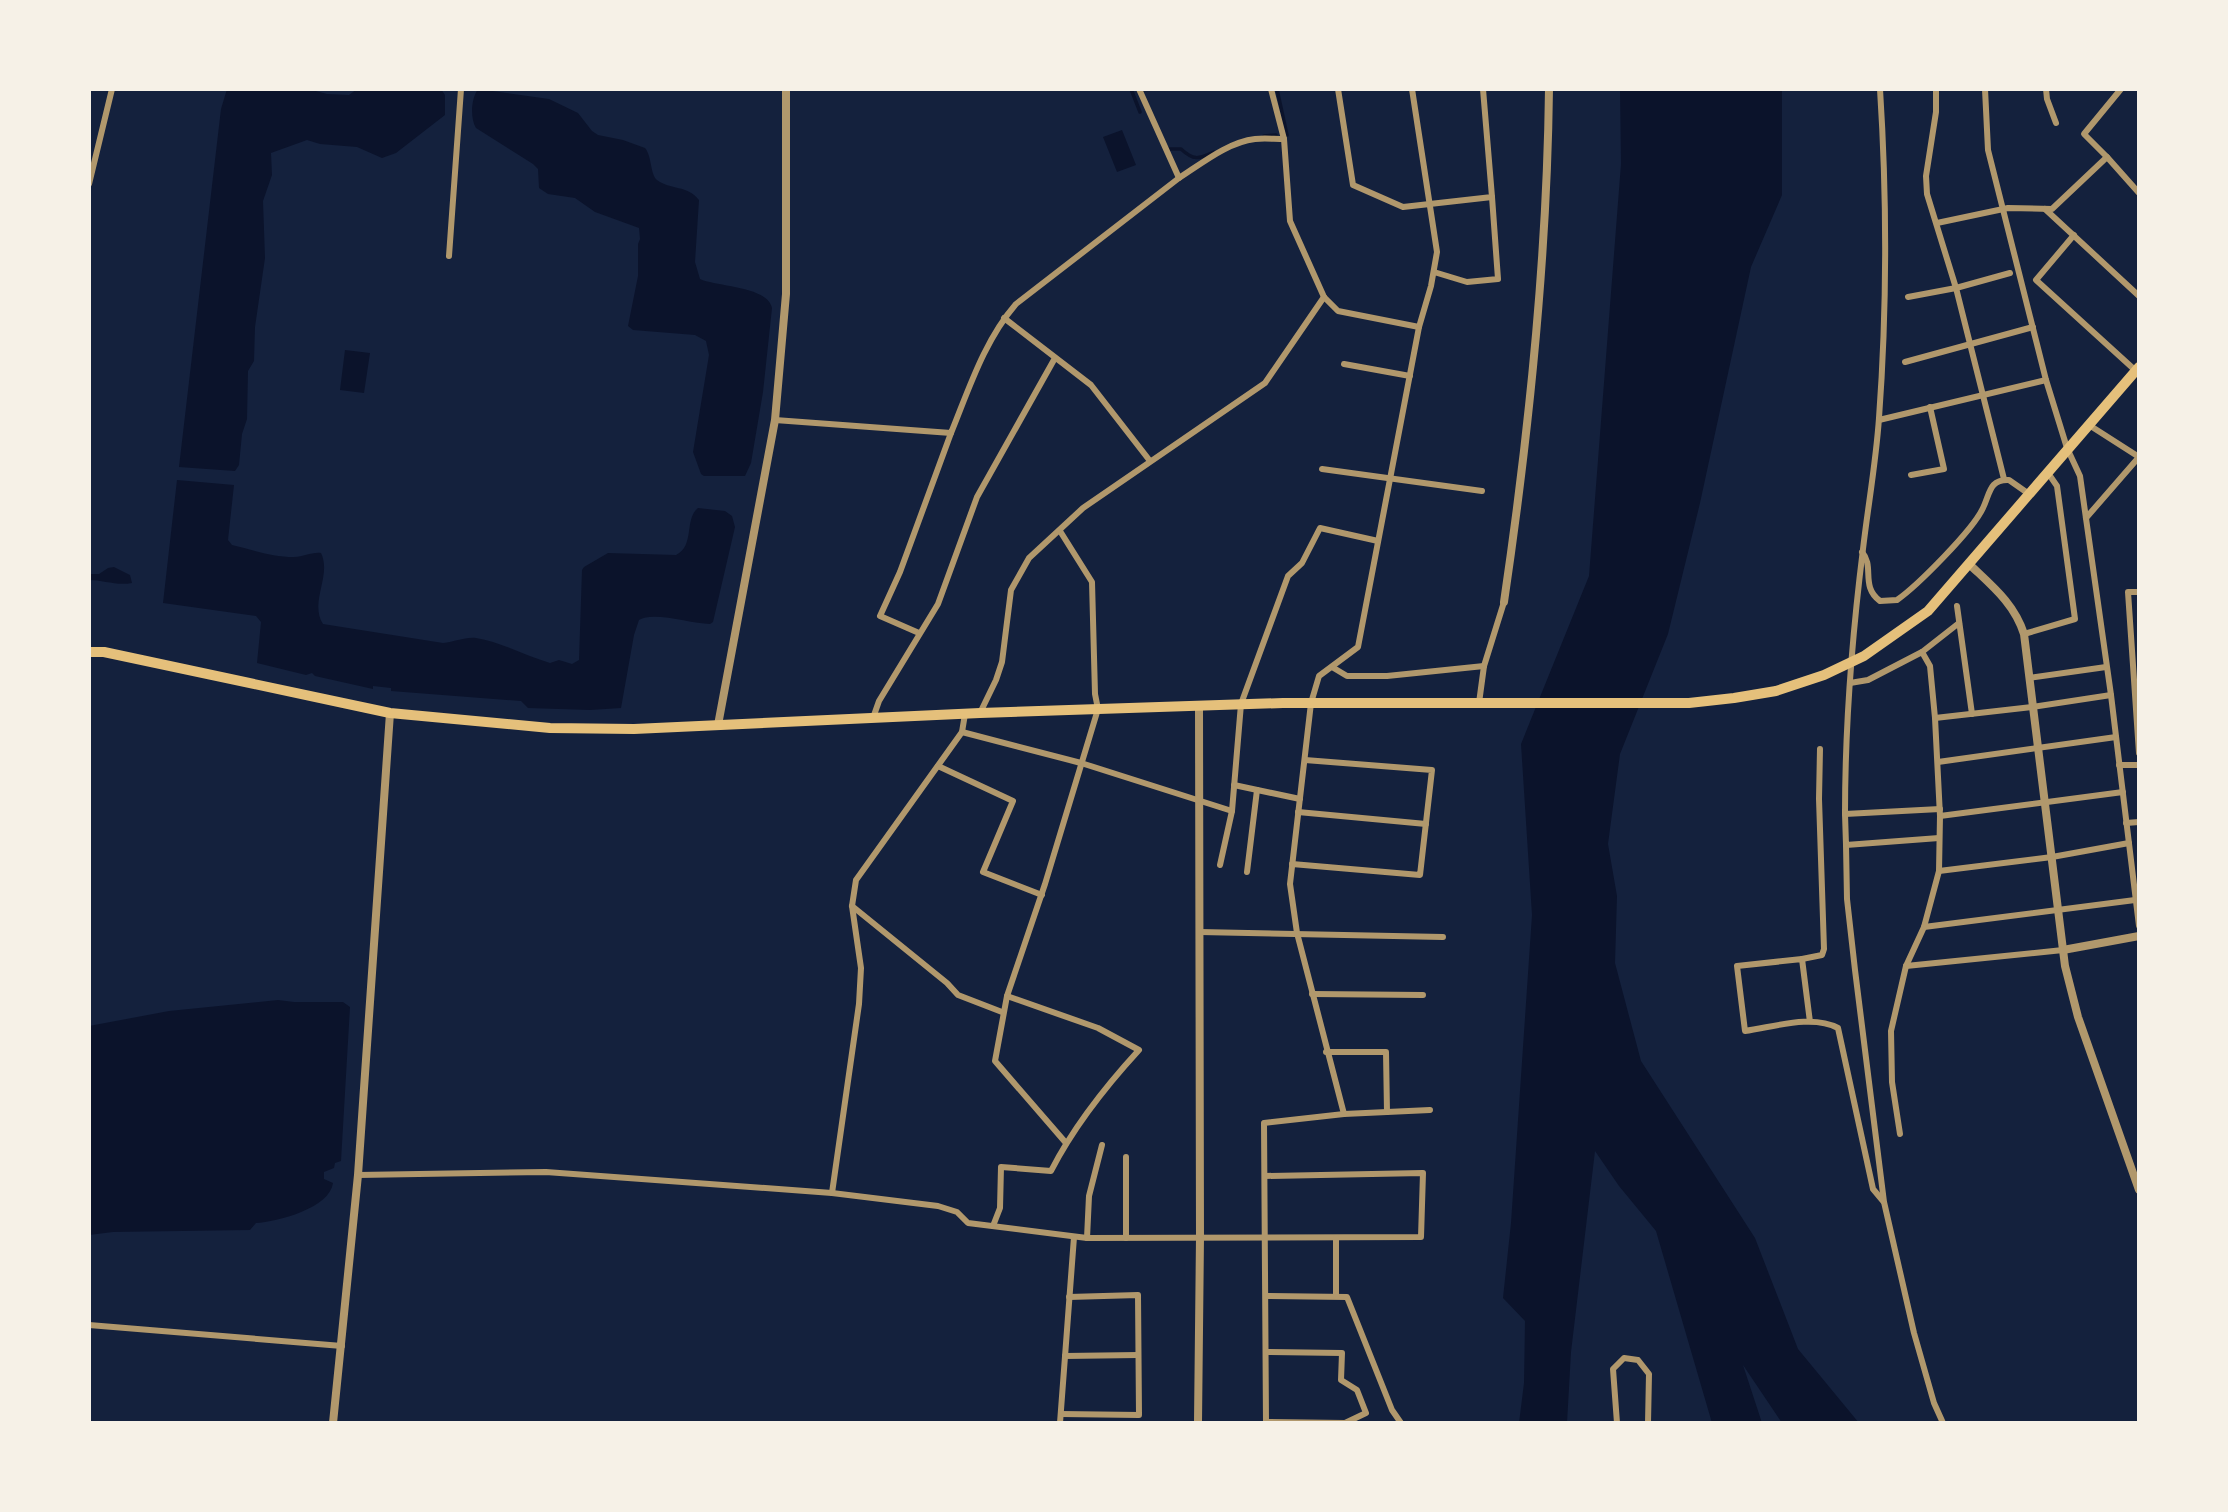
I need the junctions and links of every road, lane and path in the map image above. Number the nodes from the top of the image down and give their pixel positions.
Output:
1 (112, 89) edge
2 (461, 89) edge
3 (786, 89) edge
4 (1139, 89) edge
5 (1271, 89) edge
6 (1338, 89) edge
7 (1412, 89) edge
8 (1483, 89) edge
9 (1549, 89) edge
10 (1880, 89) edge
11 (1936, 89) edge
12 (1985, 89) edge
13 (2046, 89) edge
14 (2121, 89) edge
15 (2056, 123) dead end
16 (1284, 139) junction
17 (2107, 157) junction
18 (1179, 178) junction
19 (89, 184) edge
20 (2139, 193) edge
21 (1492, 197) junction
22 (1429, 206) junction
23 (2003, 209) junction
24 (2045, 209) junction
25 (1937, 223) junction
26 (2074, 235) junction
27 (449, 256) dead end
28 (1434, 272) junction
29 (2010, 273) dead end
30 (1956, 288) junction
31 (2139, 296) edge
32 (1324, 297) junction
33 (1908, 297) dead end
34 (1004, 318) junction
35 (1419, 327) junction
36 (2033, 327) junction
37 (1969, 344) junction
38 (1055, 358) junction
39 (1905, 362) dead end
40 (1344, 364) dead end
41 (2137, 369) edge
42 (1410, 376) junction
43 (2046, 380) junction
44 (1981, 394) junction
45 (1930, 407) junction
46 (775, 419) junction
47 (1879, 420) junction
48 (2089, 425) junction
49 (951, 433) junction
50 (2067, 448) junction
51 (2139, 457) edge
52 (1150, 461) junction
53 (1322, 469) dead end
54 (2048, 473) junction
55 (1911, 475) dead end
56 (1391, 477) junction
57 (2004, 479) junction
58 (1482, 491) dead end
59 (2029, 494) junction
60 (2086, 518) junction
61 (1060, 531) junction
62 (1378, 541) junction
63 (1862, 552) junction
64 (1969, 564) junction
65 (2139, 592) edge
66 (1504, 602) joint
67 (1957, 606) dead end
68 (1959, 623) junction
69 (919, 633) junction
70 (2024, 634) junction
71 (89, 652) edge
72 (1922, 652) junction
73 (1848, 664) junction
74 (1484, 666) junction
75 (1332, 667) junction
76 (2106, 667) junction
77 (2029, 678) junction
78 (1850, 683) junction
79 (2111, 695) junction
80 (1311, 702) junction
81 (1479, 702) junction
82 (1241, 704) junction
83 (1199, 706) junction
84 (2032, 707) junction
85 (1098, 709) junction
86 (390, 713) junction
87 (980, 713) junction
88 (965, 714) junction
89 (1972, 714) junction
90 (1935, 718) junction
91 (872, 719) junction
92 (718, 725) junction
93 (962, 732) junction
94 (2116, 737) junction
95 (2038, 748) junction
96 (1820, 749) dead end
97 (2139, 753) edge
98 (1305, 760) junction
99 (1938, 762) junction
100 (1081, 763) junction
101 (2119, 765) junction
102 (2139, 765) edge
103 (938, 766) junction
104 (1234, 785) junction
105 (1257, 790) junction
106 (2123, 792) junction
107 (1300, 799) junction
108 (1200, 801) junction
109 (2045, 802) junction
110 (1232, 811) junction
111 (1298, 812) junction
112 (1940, 813) junction
113 (1845, 814) junction
114 (2139, 822) edge
115 (2126, 823) junction
116 (1426, 824) junction
117 (1939, 838) junction
118 (2129, 843) junction
119 (1846, 845) junction
120 (2052, 857) junction
121 (2139, 857) edge
122 (2130, 858) junction
123 (1292, 864) junction
124 (1220, 865) dead end
125 (1939, 871) junction
126 (1247, 872) dead end
127 (1042, 895) junction
128 (2135, 900) junction
129 (852, 906) junction
130 (2059, 911) junction
131 (2139, 926) edge
132 (1924, 927) junction
133 (1200, 932) junction
134 (1297, 933) junction
135 (2139, 936) edge
136 (1443, 937) dead end
137 (2063, 950) junction
138 (1802, 959) junction
139 (1906, 966) junction
140 (1312, 994) junction
141 (1423, 995) dead end
142 (1007, 996) junction
143 (1002, 1012) junction
144 (1810, 1022) junction
145 (1326, 1052) junction
146 (1430, 1110) dead end
147 (1387, 1112) junction
148 (1344, 1114) junction
149 (1900, 1134) dead end
150 (1066, 1143) junction
151 (1102, 1145) dead end
152 (1126, 1157) dead end
153 (358, 1175) junction
154 (1265, 1176) junction
155 (2139, 1190) edge
156 (832, 1193) junction
157 (1884, 1202) junction
158 (993, 1226) junction
159 (1074, 1237) junction
160 (1200, 1237) junction
161 (1087, 1238) junction
162 (1126, 1238) junction
163 (1265, 1238) junction
164 (1336, 1238) junction
165 (1266, 1296) junction
166 (1336, 1296) junction
167 (1069, 1297) junction
168 (89, 1325) edge
169 (342, 1346) junction
170 (1266, 1352) junction
171 (1065, 1356) junction
172 (1138, 1356) junction
173 (1061, 1414) junction
174 (1266, 1422) edge
175 (333, 1423) edge
176 (1060, 1423) edge
177 (1198, 1423) edge
178 (1401, 1423) edge
179 (1617, 1423) edge
180 (1648, 1423) edge
181 (1943, 1423) edge

1 - 19 street
2 - 27 street
3 - 46 street
4 - 18 street
5 - 16 street
6 - 22 street
7 - 22 street
8 - 21 street
9 - 66 street
10 - 47 street
11 - 25 street
12 - 23 street
13 - 15 street
14 - 17 street
16 - 18 street
16 - 32 street
17 - 20 street
17 - 24 street
18 - 34 street
21 - 22 street
21 - 28 street
22 - 28 street
23 - 24 street
23 - 25 street
23 - 36 street
24 - 26 street
25 - 30 street
26 - 31 street
26 - 41 street
28 - 35 street
29 - 30 street
30 - 33 street
30 - 37 street
32 - 35 street
32 - 52 street
34 - 38 street
34 - 49 street
35 - 42 street
36 - 37 street
36 - 43 street
37 - 39 street
37 - 44 street
38 - 52 street
38 - 69 street
40 - 42 street
41 - 48 main road
42 - 56 street
43 - 44 street
43 - 50 street
44 - 45 street
44 - 57 street
45 - 47 street
45 - 55 street
46 - 49 street
46 - 92 street
47 - 63 street
48 - 50 main road
48 - 51 street
49 - 69 street
50 - 54 main road
50 - 60 street
51 - 60 street
52 - 61 street
53 - 56 street
54 - 59 main road
54 - 70 street
56 - 58 street
56 - 62 street
57 - 59 street
57 - 63 street
59 - 64 main road
60 - 76 street
61 - 85 street
61 - 87 street
62 - 75 street
62 - 82 street
63 - 73 street
64 - 70 street
64 - 73 main road
65 - 97 street
66 - 74 street
67 - 68 street
68 - 72 street
68 - 89 street
69 - 91 street
70 - 77 street
71 - 86 main road
72 - 78 street
72 - 90 street
73 - 78 street
73 - 81 main road
74 - 75 street
74 - 81 street
75 - 80 street
76 - 77 street
76 - 79 street
77 - 84 street
78 - 113 street
79 - 84 street
79 - 94 street
80 - 81 main road
80 - 82 main road
80 - 98 street
82 - 83 main road
82 - 104 street
83 - 85 main road
83 - 108 street
84 - 89 street
84 - 95 street
85 - 87 main road
85 - 100 street
86 - 92 main road
86 - 153 street
87 - 88 main road
88 - 91 main road
88 - 93 street
89 - 90 street
90 - 99 street
91 - 92 main road
93 - 100 street
93 - 103 street
94 - 95 street
94 - 101 street
95 - 99 street
95 - 109 street
96 - 138 street
98 - 107 street
98 - 116 street
99 - 112 street
100 - 108 street
100 - 127 street
101 - 102 street
101 - 106 street
103 - 127 street
103 - 129 street
104 - 105 street
104 - 110 street
105 - 107 street
105 - 126 street
106 - 109 street
106 - 115 street
107 - 111 street
108 - 110 street
108 - 133 street
109 - 112 street
109 - 120 street
110 - 124 street
111 - 116 street
111 - 123 street
112 - 113 street
112 - 117 street
113 - 119 street
114 - 115 street
115 - 118 street
116 - 123 street
117 - 119 street
117 - 125 street
118 - 120 street
118 - 122 street
119 - 157 street
120 - 125 street
120 - 130 street
121 - 122 street
122 - 128 street
123 - 134 street
125 - 132 street
127 - 142 street
128 - 130 street
128 - 131 street
129 - 143 street
129 - 156 street
130 - 132 street
130 - 137 street
132 - 139 street
133 - 134 street
133 - 160 street
134 - 136 street
134 - 140 street
135 - 137 street
137 - 139 street
137 - 155 street
138 - 144 street
138 - 144 street
139 - 149 street
140 - 141 street
140 - 145 street
142 - 143 street
142 - 150 street
143 - 150 street
144 - 157 street
145 - 147 street
145 - 148 street
146 - 147 street
147 - 148 street
148 - 154 street
150 - 158 street
151 - 161 street
152 - 162 street
153 - 156 street
153 - 169 street
154 - 163 street
154 - 164 street
156 - 158 street
157 - 181 street
158 - 159 street
159 - 161 street
159 - 167 street
160 - 162 street
160 - 163 street
160 - 177 street
161 - 162 street
163 - 164 street
163 - 165 street
164 - 166 street
165 - 166 street
165 - 170 street
166 - 178 street
167 - 171 street
167 - 172 street
168 - 169 street
169 - 175 street
170 - 174 street
170 - 174 street
171 - 172 street
171 - 173 street
172 - 173 street
173 - 176 street
179 - 180 street

